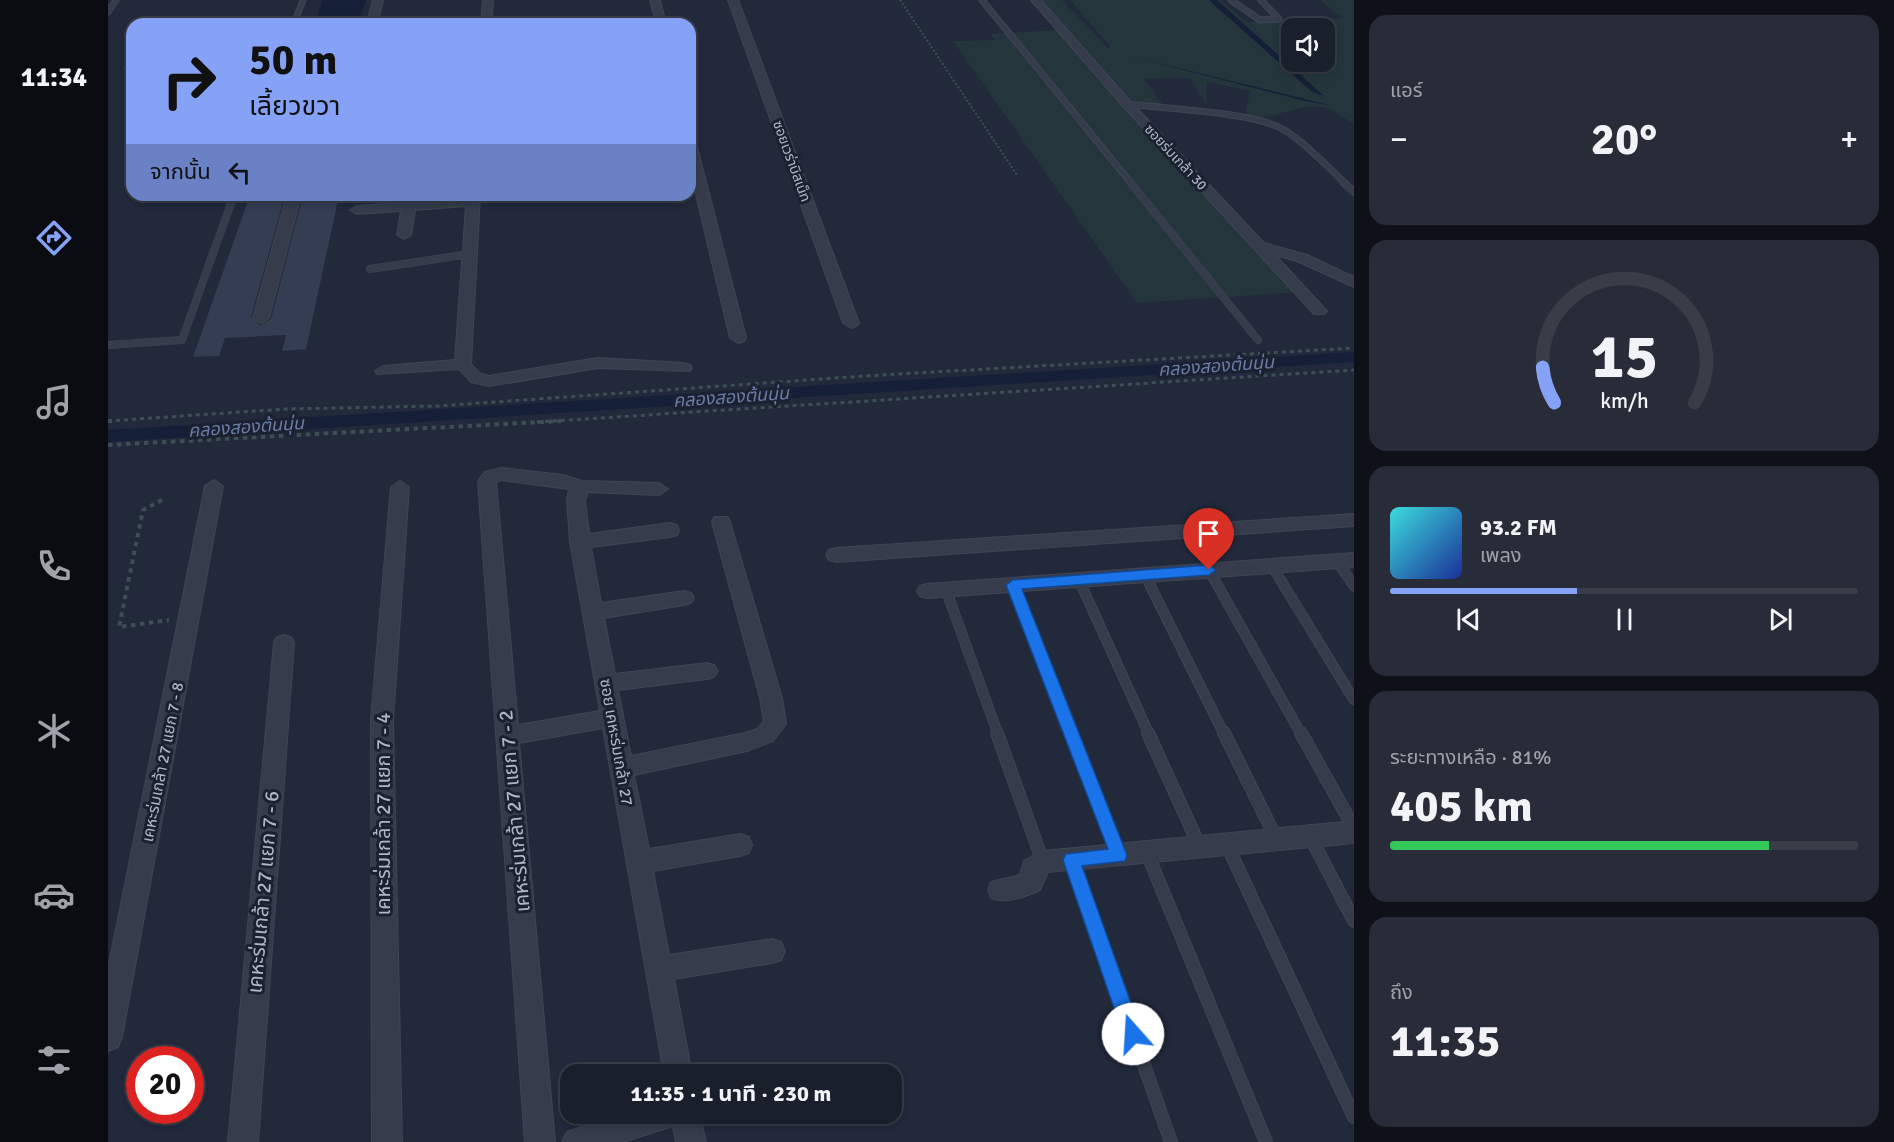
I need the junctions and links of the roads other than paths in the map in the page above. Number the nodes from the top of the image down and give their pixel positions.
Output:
1 (116, 0) edge
2 (303, 0) edge
3 (378, 0) edge
4 (488, 0) edge
5 (655, 0) edge
6 (733, 0) edge
7 (982, 0) edge
8 (1036, 0) edge
9 (1231, 0) edge
10 (1261, 0) edge
11 (108, 12) edge
12 (296, 18) edge
13 (374, 18) edge
14 (486, 18) edge
15 (660, 18) edge
16 (1127, 104) junction
17 (696, 167) edge
18 (1354, 192) edge
19 (232, 201) edge
20 (292, 201) edge
21 (449, 201) edge
22 (473, 201) edge
23 (409, 206) junction
24 (357, 210) dead end
25 (404, 235) dead end
26 (1261, 247) junction
27 (470, 254) junction
28 (370, 269) dead end
29 (1354, 283) edge
30 (1318, 311) dead end
31 (261, 318) dead end
32 (851, 323) dead end
33 (738, 338) dead end
34 (1258, 340) dead end
35 (108, 345) edge
36 (463, 364) junction
37 (684, 368) dead end
38 (383, 371) dead end
39 (214, 486) dead end
40 (400, 487) dead end
41 (582, 488) junction
42 (659, 489) dead end
43 (1354, 520) edge
44 (721, 522) dead end
45 (670, 530) dead end
46 (580, 542) junction
47 (836, 555) dead end
48 (1346, 560) edge
49 (1272, 566) junction
50 (1209, 570) junction
51 (1145, 575) junction
52 (1079, 580) junction
53 (1013, 585) junction
54 (1354, 586) edge
55 (936, 590) joint
56 (684, 598) dead end
57 (592, 612) junction
58 (284, 643) dead end
59 (707, 671) dead end
60 (606, 683) junction
61 (1354, 700) edge
62 (612, 718) junction
63 (508, 736) junction
64 (621, 768) junction
65 (1354, 828) edge
66 (1354, 832) edge
67 (1310, 837) junction
68 (1277, 840) junction
69 (740, 845) dead end
70 (1227, 845) junction
71 (1200, 847) junction
72 (1147, 852) junction
73 (1119, 855) junction
74 (1072, 860) junction
75 (639, 862) junction
76 (1042, 862) junction
77 (1000, 890) dead end
78 (1354, 921) edge
79 (772, 951) dead end
80 (658, 969) junction
81 (108, 1037) edge
82 (676, 1064) edge
83 (1354, 1117) edge
84 (635, 1124) edge
85 (687, 1124) edge
86 (243, 1142) edge
87 (387, 1142) edge
88 (540, 1142) edge
89 (577, 1142) edge
90 (691, 1142) edge
91 (1171, 1142) edge
92 (1266, 1142) edge

1 - 11 lane
2 - 12 lane
3 - 13 street
4 - 14 street
5 - 15 street
6 - 32 street, ซอยเวร่าบิสเน็ท
7 - 34 lane
8 - 16 street, ซอยร่มเกล้า 30
9 - 10 lane
16 - 18 lane
16 - 26 street, ซอยร่มเกล้า 30
17 - 33 street
19 - 35 lane
20 - 31 street
21 - 23 street
22 - 27 street
23 - 24 street
23 - 25 street
26 - 29 street
26 - 30 street, ซอยร่มเกล้า 30
27 - 28 lane
27 - 36 street
36 - 37 street
36 - 38 street
39 - 81 street, เคหะร่มเกล้า 27 แยก 7 - 8
40 - 87 street, เคหะร่มเกล้า 27 แยก 7 - 4
41 - 42 street
41 - 46 street, ซอย เคหะร่มเกล้า 27
41 - 63 street, เคหะร่มเกล้า 27 แยก 7 - 2
43 - 47 street
44 - 64 street
45 - 46 street
46 - 57 street, ซอย เคหะร่มเกล้า 27
48 - 49 street
48 - 54 lane
49 - 50 street
49 - 61 lane
50 - 51 street
50 - 65 lane
51 - 52 street
51 - 68 lane
52 - 53 street
52 - 71 lane
53 - 55 street
53 - 73 lane
55 - 76 lane
56 - 57 street
57 - 60 street, ซอย เคหะร่มเกล้า 27
58 - 86 street, เคหะร่มเกล้า 27 แยก 7 - 6
59 - 60 street
60 - 62 street, ซอย เคหะร่มเกล้า 27
62 - 63 street
62 - 64 street, ซอย เคหะร่มเกล้า 27
63 - 88 street, เคหะร่มเกล้า 27 แยก 7 - 2
64 - 75 street, ซอย เคหะร่มเกล้า 27
66 - 67 street
67 - 68 street
67 - 78 lane
68 - 70 street
69 - 75 street
70 - 71 street
70 - 83 lane
71 - 72 street
72 - 73 street
72 - 92 lane
73 - 74 street
74 - 76 street
74 - 91 lane
75 - 80 street, ซอย เคหะร่มเกล้า 27
76 - 77 street
79 - 80 street
80 - 82 street, ซอย เคหะร่มเกล้า 27
84 - 89 street
85 - 90 street

